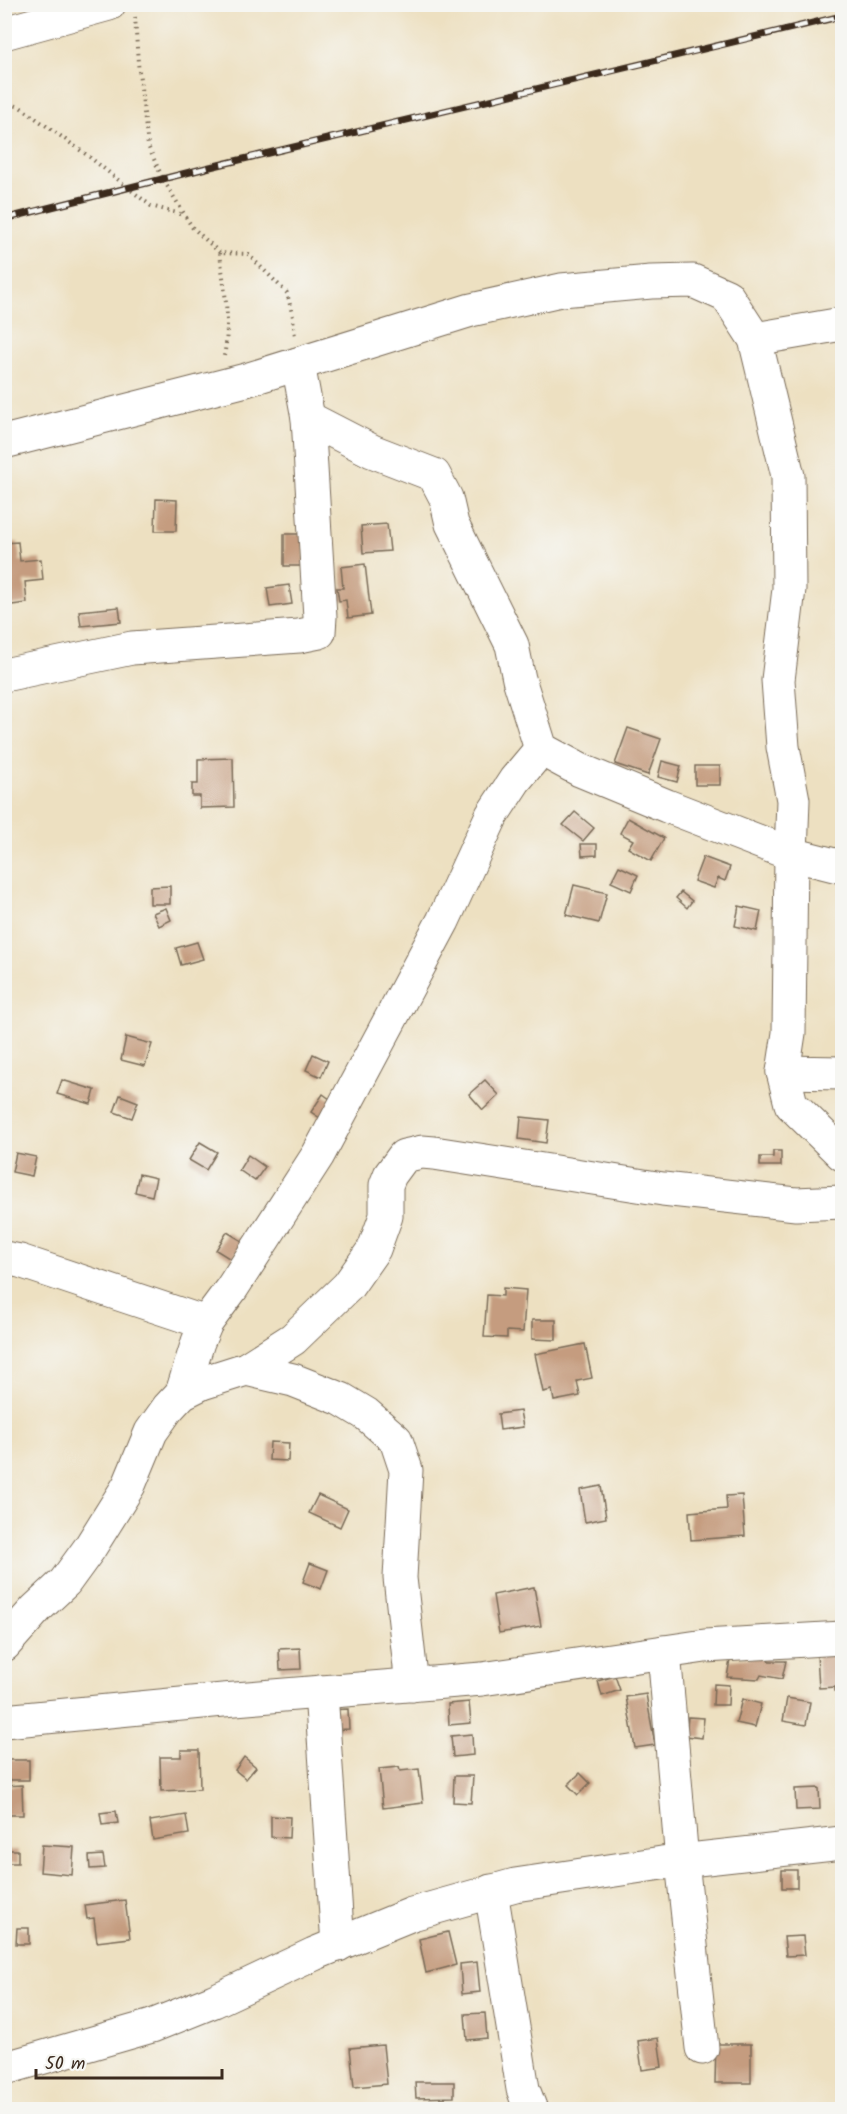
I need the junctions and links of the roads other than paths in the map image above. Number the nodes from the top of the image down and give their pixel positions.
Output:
1 (122, 10) edge
2 (4, 33) edge
3 (843, 324) edge
4 (755, 339) junction
5 (298, 364) junction
6 (308, 418) junction
7 (4, 442) edge
8 (4, 675) edge
9 (541, 749) junction
10 (790, 854) junction
11 (843, 867) edge
12 (783, 1072) junction
13 (843, 1073) edge
14 (843, 1154) edge
15 (843, 1202) edge
16 (4, 1258) edge
17 (207, 1323) junction
18 (246, 1369) junction
19 (182, 1393) junction
20 (20, 1607) edge
21 (843, 1638) edge
22 (4, 1645) edge
23 (664, 1652) junction
24 (412, 1685) junction
25 (321, 1692) junction
26 (4, 1721) edge
27 (843, 1843) edge
28 (682, 1861) junction
29 (491, 1891) junction
30 (338, 1945) junction
31 (702, 2048) dead end
32 (4, 2067) edge
33 (531, 2109) edge

1 - 2 street
3 - 4 street
4 - 5 street
4 - 10 street
5 - 6 street
5 - 7 street
6 - 8 street
6 - 9 street
9 - 10 street
9 - 17 street
10 - 11 street
10 - 12 street
12 - 13 street
12 - 14 street
15 - 18 street
16 - 17 street
17 - 19 street
18 - 19 street
18 - 24 street
19 - 20 street
20 - 22 street
21 - 23 street
23 - 24 street
23 - 28 street
24 - 25 street
25 - 26 street
25 - 30 street
27 - 28 street
28 - 29 street
28 - 31 street
29 - 30 street
29 - 33 street
30 - 32 street

